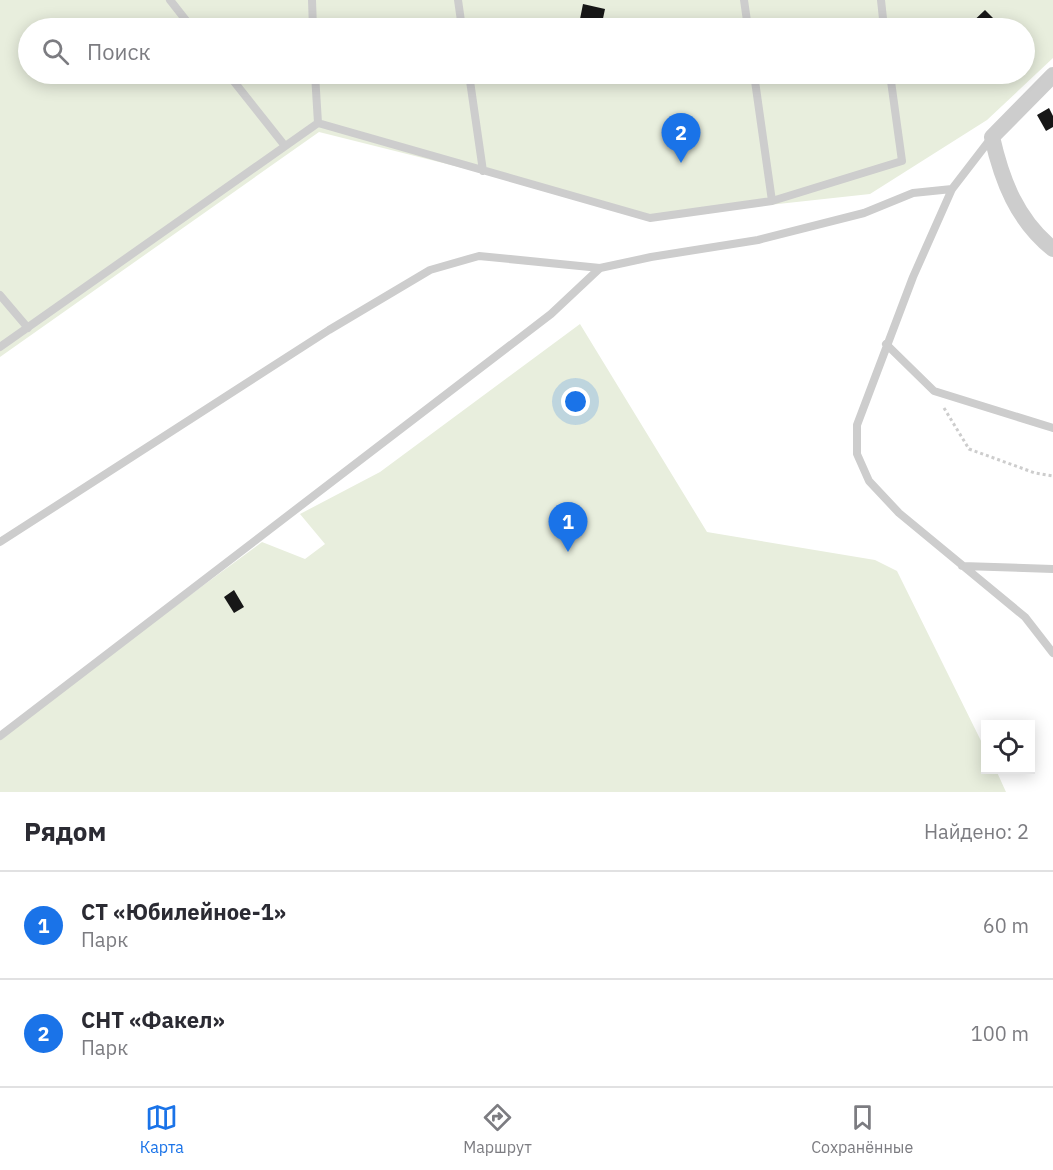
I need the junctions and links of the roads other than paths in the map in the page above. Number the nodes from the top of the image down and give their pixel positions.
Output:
1 (170, 0) edge
2 (312, 0) edge
3 (458, 0) edge
4 (744, 0) edge
5 (880, 0) edge
6 (184, 18) edge
7 (313, 18) edge
8 (461, 18) edge
9 (747, 18) edge
10 (883, 18) edge
11 (1053, 75) edge
12 (236, 84) edge
13 (316, 84) edge
14 (470, 84) edge
15 (755, 84) edge
16 (892, 84) edge
17 (318, 123) junction
18 (992, 137) junction
19 (285, 146) junction
20 (483, 171) junction
21 (952, 189) junction
22 (772, 201) junction
23 (1052, 249) edge
24 (600, 268) junction
25 (0, 295) edge
26 (28, 328) junction
27 (886, 344) junction
28 (0, 347) edge
29 (1053, 428) edge
30 (0, 542) edge
31 (962, 566) junction
32 (1053, 569) edge
33 (1053, 653) edge
34 (0, 736) edge

1 - 6 lane
2 - 7 lane
3 - 8 lane
4 - 9 lane
5 - 10 lane
11 - 18 street
12 - 19 lane
13 - 17 lane
14 - 20 lane
15 - 22 lane
16 - 22 lane
17 - 19 lane
17 - 20 lane
18 - 21 lane
18 - 23 street
19 - 26 lane
20 - 22 lane
21 - 24 lane
21 - 27 lane
24 - 30 lane
24 - 34 lane
25 - 26 lane
26 - 28 lane
27 - 29 lane
27 - 31 lane
31 - 32 lane
31 - 33 lane

